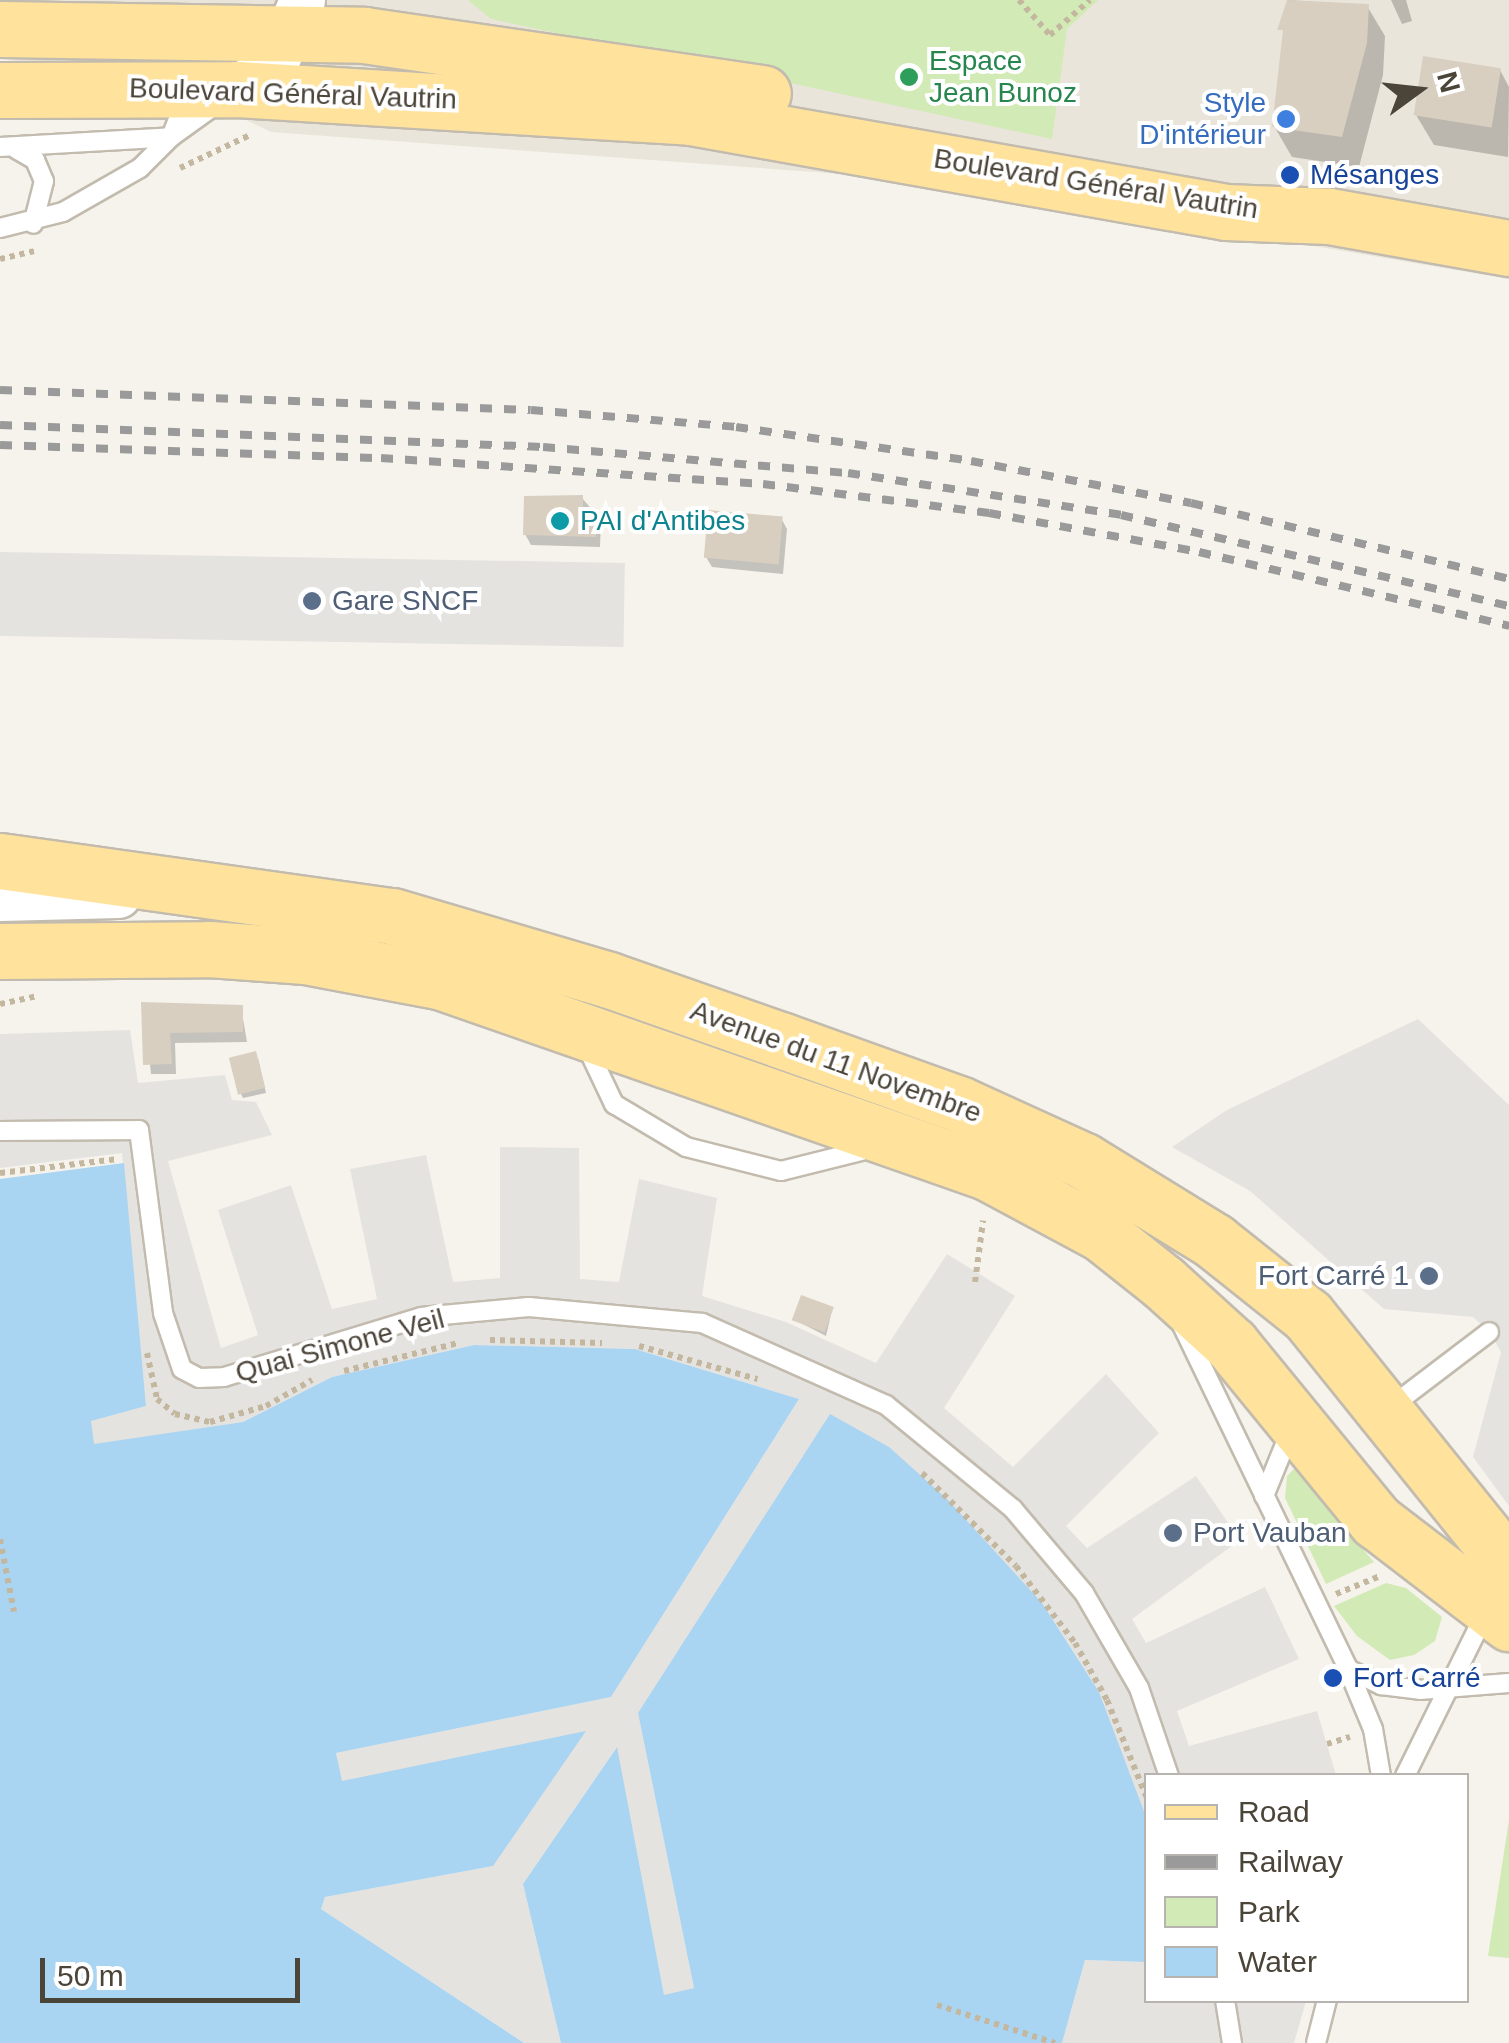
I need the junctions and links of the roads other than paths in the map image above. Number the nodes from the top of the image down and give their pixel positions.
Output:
1 (187, 15) edge
2 (0, 28) edge
3 (346, 56) dead end
4 (377, 58) dead end
5 (253, 74) edge
6 (695, 80) junction
7 (0, 90) edge
8 (592, 90) dead end
9 (8, 148) edge
10 (1329, 216) junction
11 (34, 224) junction
12 (0, 228) edge
13 (1509, 248) edge
14 (0, 861) edge
15 (228, 891) junction
16 (0, 898) edge
17 (16, 954) edge
18 (578, 1024) junction
19 (0, 1131) edge
20 (897, 1140) junction
21 (1164, 1283) junction
22 (1489, 1332) dead end
23 (1294, 1426) junction
24 (1414, 1445) junction
25 (1264, 1496) junction
26 (1500, 1598) edge
27 (1348, 1669) junction
28 (1509, 1683) edge
29 (1446, 1689) junction
30 (1169, 1773) edge
31 (1380, 1773) edge
32 (1406, 1773) edge
33 (1225, 2003) edge
34 (1326, 2003) edge
35 (1232, 2043) edge
36 (1316, 2043) edge

1 - 2 main road, Boulevard Général Vautrin
1 - 5 main road, Boulevard Général Vautrin
1 - 5 street
3 - 4 lane
5 - 6 main road, Boulevard Général Vautrin
5 - 7 main road, Boulevard Général Vautrin
5 - 9 lane
5 - 10 main road, Boulevard Général Vautrin
5 - 11 lane
6 - 8 lane
6 - 10 main road, Boulevard Général Vautrin
9 - 11 lane
10 - 13 main road
11 - 12 lane
14 - 15 main road
15 - 16 street, Avenue du 11 Novembre
15 - 24 main road, Avenue du 11 Novembre
17 - 18 main road, Avenue du 11 Novembre
18 - 20 main road, Avenue du 11 Novembre
18 - 20 lane
19 - 30 lane, Quai Simone Veil
20 - 21 main road, Avenue du 11 Novembre
21 - 23 main road, Avenue du 11 Novembre
21 - 25 lane
22 - 24 lane
23 - 24 main road
23 - 25 lane
23 - 26 main road, Avenue du 11 Novembre
24 - 26 main road, Avenue du 11 Novembre
25 - 27 lane
26 - 29 lane
27 - 29 lane
27 - 31 lane
28 - 29 lane
29 - 32 lane
33 - 35 lane
34 - 36 lane

